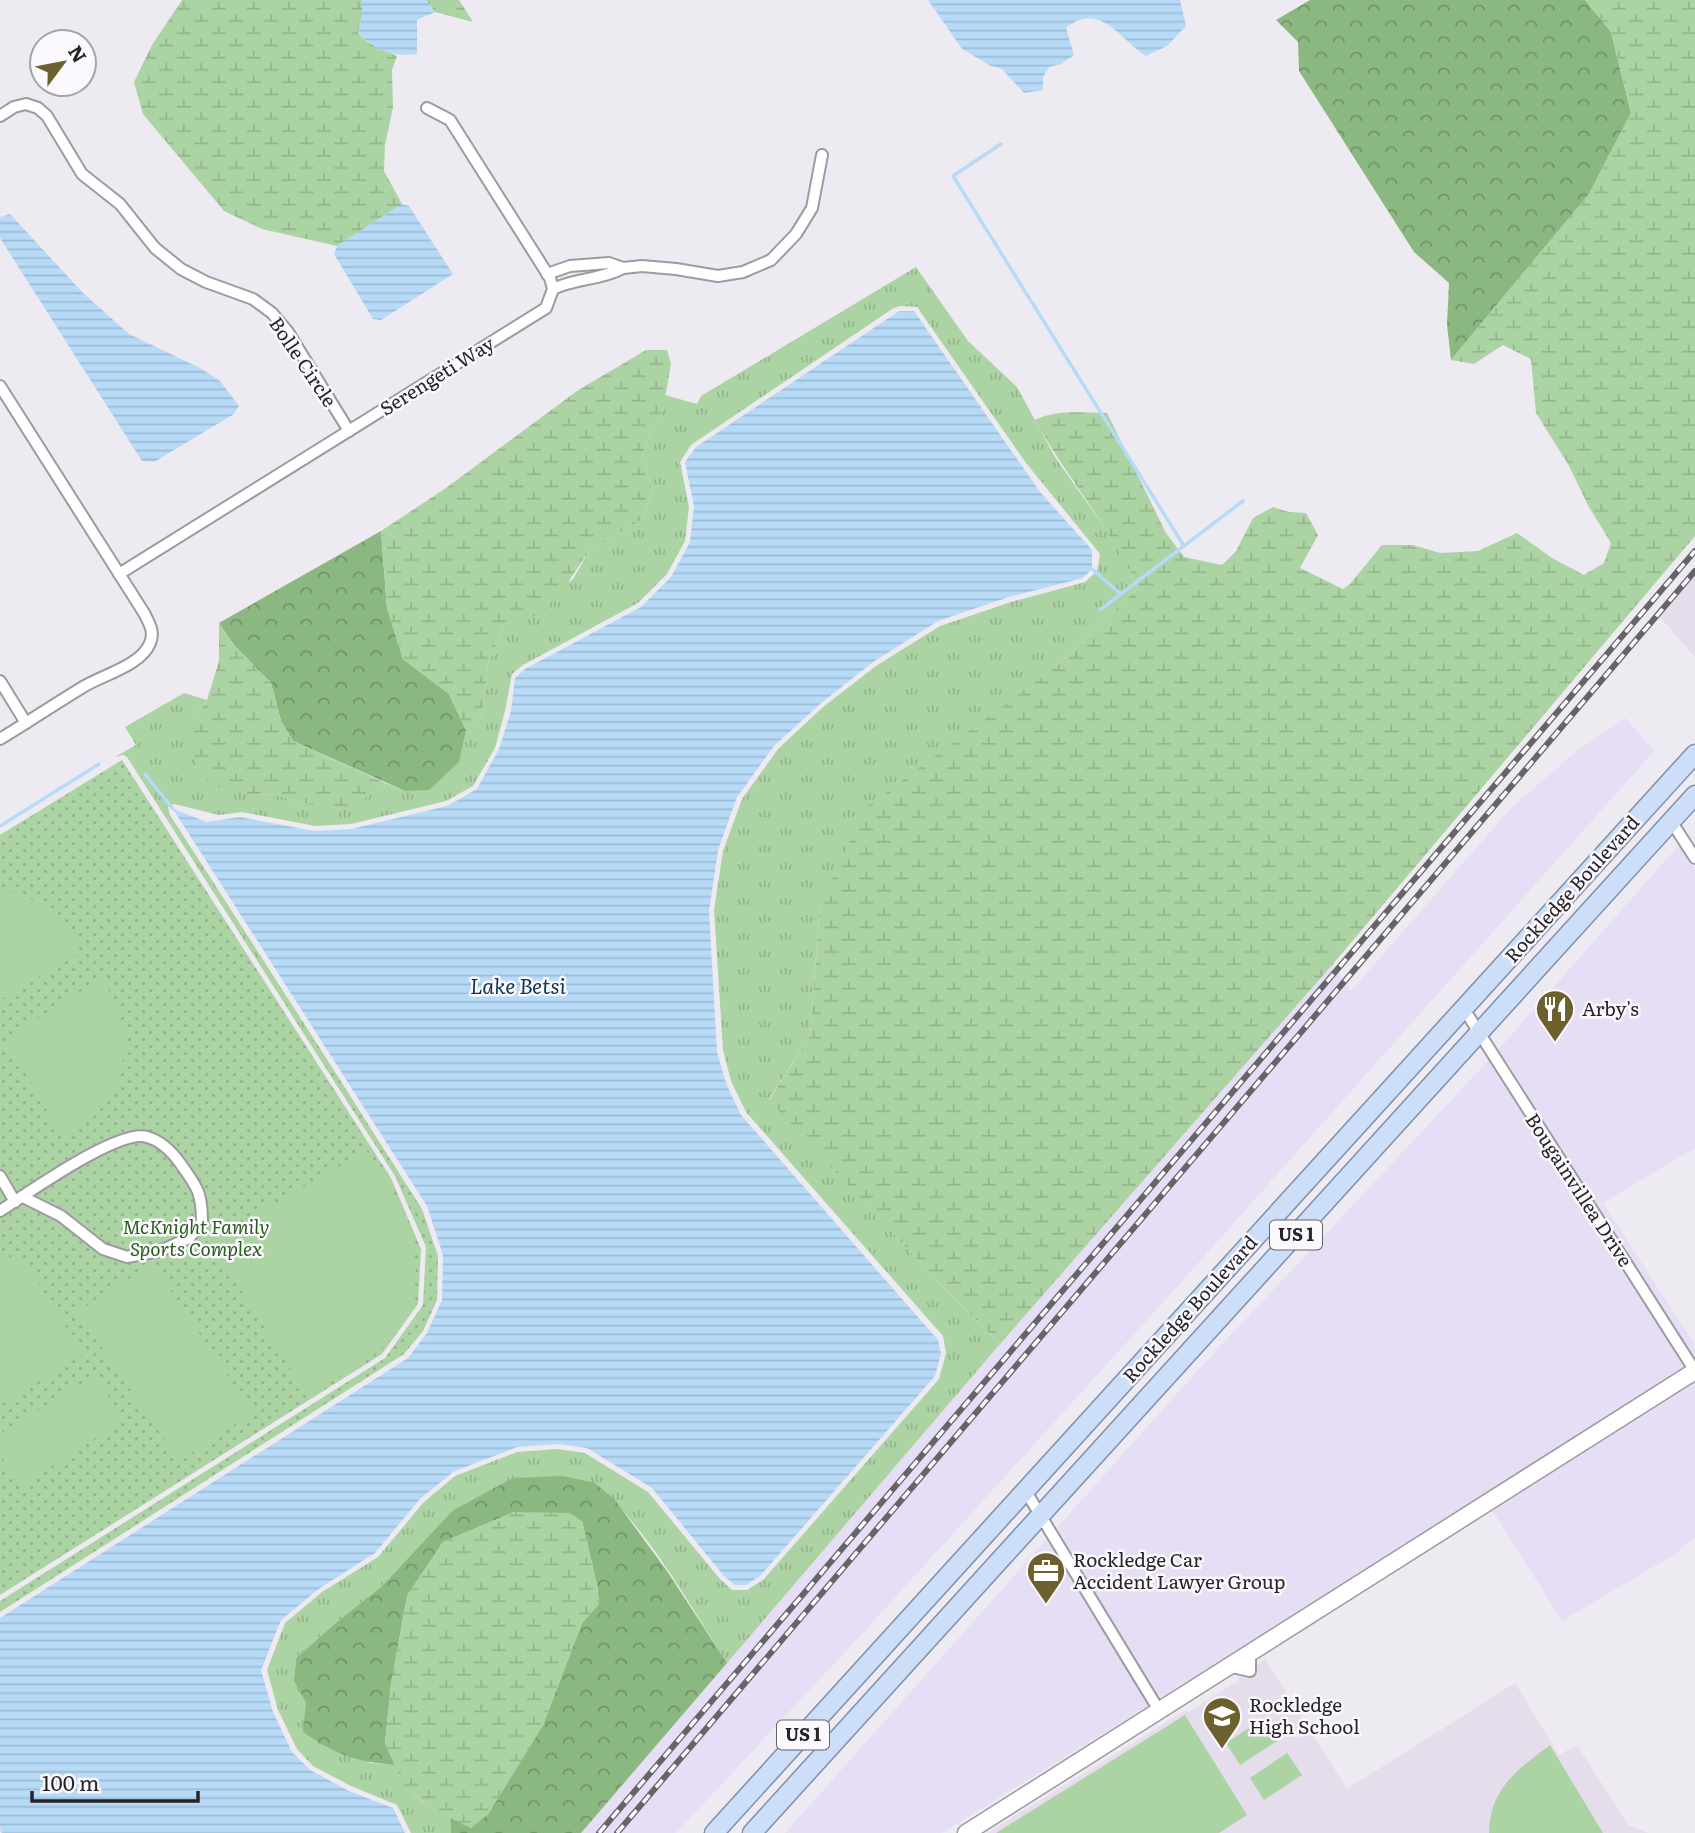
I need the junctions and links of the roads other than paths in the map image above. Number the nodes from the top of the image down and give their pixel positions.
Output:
1 (426, 108) dead end
2 (0, 116) edge
3 (822, 155) dead end
4 (623, 268) junction
5 (547, 274) junction
6 (553, 289) junction
7 (0, 386) edge
8 (349, 431) junction
9 (119, 574) junction
10 (0, 681) edge
11 (26, 723) junction
12 (0, 739) edge
13 (1695, 754) edge
14 (1681, 769) junction
15 (1695, 795) edge
16 (1671, 821) junction
17 (1695, 858) edge
18 (1464, 1009) junction
19 (1479, 1032) junction
20 (0, 1176) edge
21 (19, 1200) junction
22 (0, 1211) edge
23 (1266, 1225) junction
24 (1256, 1278) junction
25 (1209, 1288) junction
26 (1202, 1338) junction
27 (1695, 1371) edge
28 (1025, 1490) junction
29 (1041, 1516) junction
30 (892, 1636) junction
31 (849, 1684) junction
32 (876, 1696) junction
33 (1160, 1712) junction
34 (840, 1736) junction
35 (714, 1833) edge
36 (752, 1833) edge
37 (966, 1833) edge

1 - 5 street
2 - 8 street, Bolle Circle
3 - 4 street
4 - 5 street
4 - 6 street
5 - 6 street
6 - 8 street, Serengeti Way
7 - 9 street
8 - 9 street, Serengeti Way
9 - 11 street
10 - 11 street
11 - 12 street
13 - 14 main road, Rockledge Boulevard / US 1
14 - 16 main road
14 - 18 main road, Rockledge Boulevard / US 1
15 - 16 main road, Rockledge Boulevard / US 1
16 - 17 street
16 - 19 main road, Rockledge Boulevard / US 1
18 - 19 street, Bougainvillea Drive
18 - 23 main road, Rockledge Boulevard / US 1
19 - 24 main road, Rockledge Boulevard / US 1
19 - 27 street, Bougainvillea Drive
20 - 21 street
21 - 21 street
21 - 22 street
23 - 24 main road
23 - 25 main road, Rockledge Boulevard / US 1
24 - 26 main road, Rockledge Boulevard / US 1
25 - 26 main road
25 - 28 main road, Rockledge Boulevard / US 1
26 - 29 main road, Rockledge Boulevard / US 1
27 - 33 street
28 - 29 street
28 - 30 main road, Rockledge Boulevard / US 1
29 - 32 main road, Rockledge Boulevard / US 1
29 - 33 street
30 - 31 main road, Rockledge Boulevard / US 1
30 - 32 main road
31 - 34 main road
31 - 35 main road, Rockledge Boulevard / US 1
32 - 34 main road, Rockledge Boulevard / US 1
33 - 37 street
34 - 36 main road, Rockledge Boulevard / US 1

